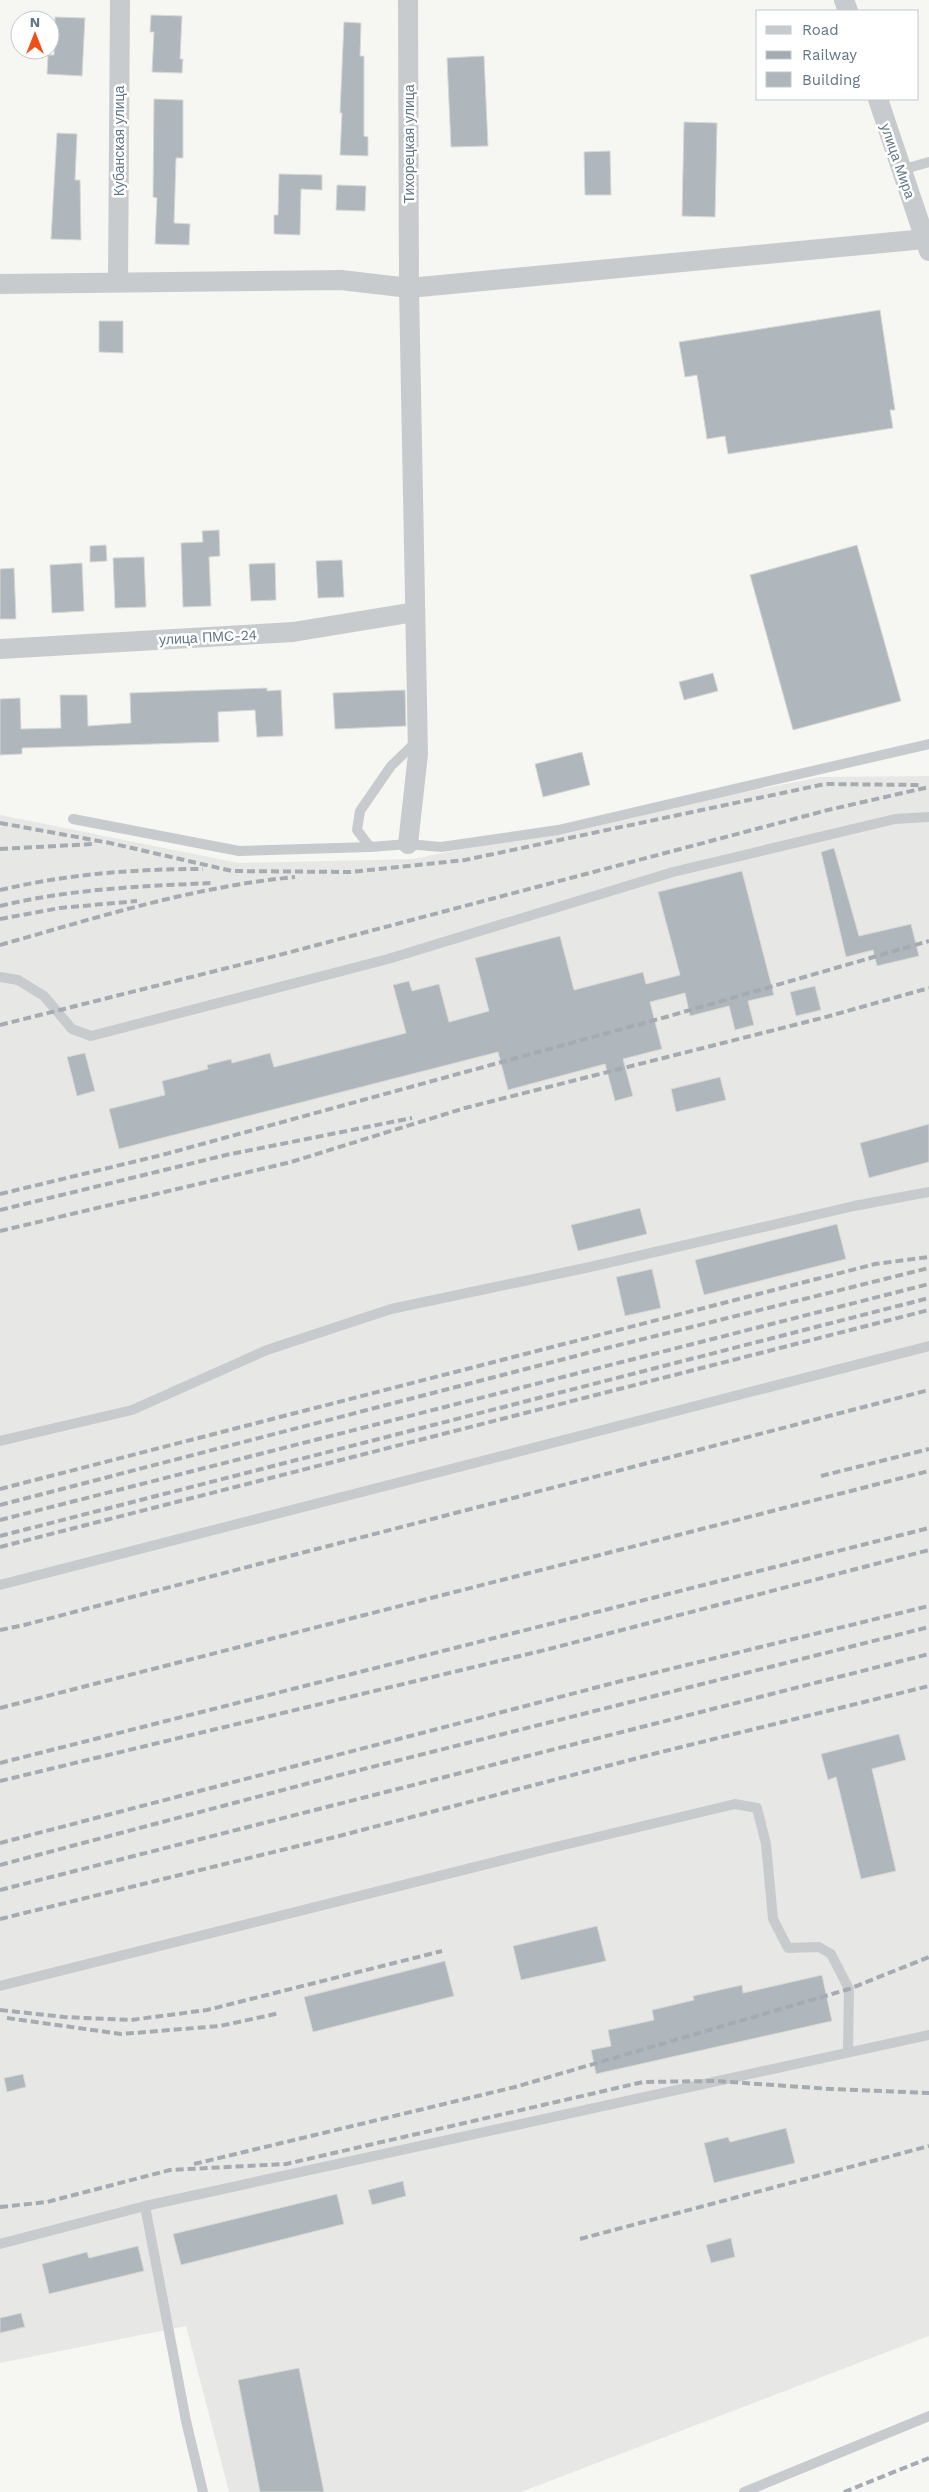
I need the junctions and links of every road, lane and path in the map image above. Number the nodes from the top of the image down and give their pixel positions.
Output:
1 (120, 0) edge
2 (408, 0) edge
3 (878, 100) edge
4 (929, 162) edge
5 (902, 170) junction
6 (927, 245) edge
7 (118, 281) junction
8 (0, 284) edge
9 (409, 288) junction
10 (415, 612) junction
11 (0, 649) edge
12 (418, 741) junction
13 (929, 744) edge
14 (929, 817) edge
15 (73, 819) dead end
16 (408, 844) junction
17 (370, 847) junction
18 (0, 977) edge
19 (929, 1192) edge
20 (929, 1346) edge
21 (0, 1441) edge
22 (0, 1586) edge
23 (0, 1986) edge
24 (929, 2035) edge
25 (848, 2051) junction
26 (145, 2206) junction
27 (0, 2244) edge
28 (929, 2416) edge
29 (204, 2492) edge
30 (744, 2492) edge

1 - 7 street, Кубанская улица
2 - 9 street, Тихорецкая улица
3 - 5 street, улица Мира
4 - 5 lane
5 - 6 street, улица Мира
6 - 9 street
7 - 8 street
7 - 9 street
9 - 10 street, Тихорецкая улица
10 - 11 street, улица ПМС-24
10 - 12 street, Тихорецкая улица
12 - 16 street, Тихорецкая улица
12 - 17 lane
13 - 16 lane
14 - 18 lane
15 - 17 lane
16 - 17 lane
19 - 21 lane
20 - 22 lane
23 - 25 lane
24 - 25 lane
25 - 26 lane
26 - 27 lane
26 - 29 lane
28 - 30 lane

